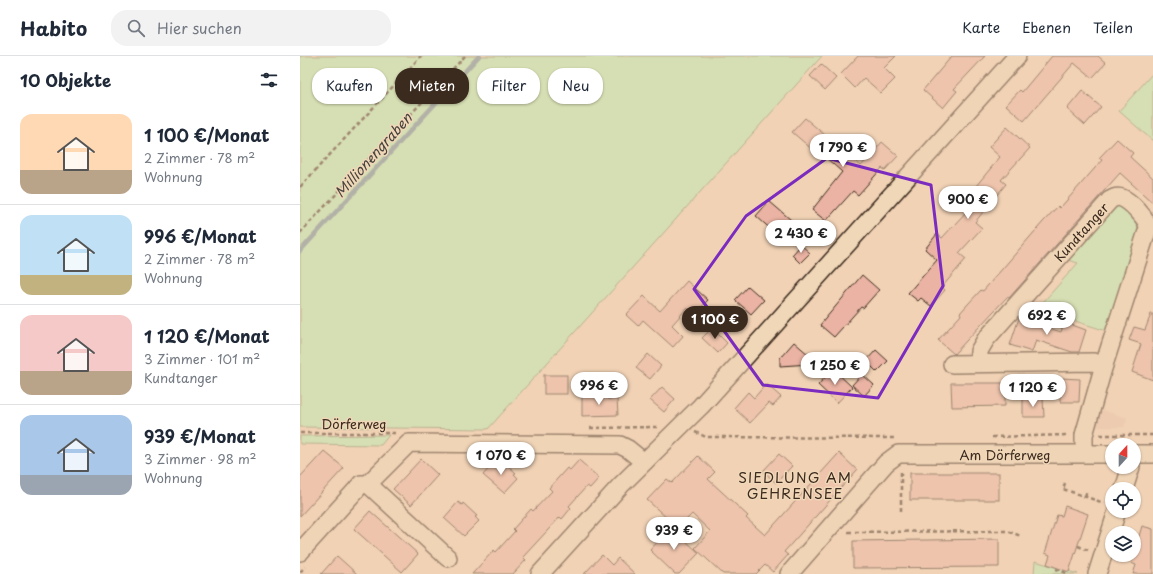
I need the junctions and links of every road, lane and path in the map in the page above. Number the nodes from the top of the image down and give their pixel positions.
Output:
1 (421, 56) edge
2 (465, 56) edge
3 (1017, 56) edge
4 (300, 187) edge
5 (300, 232) edge
6 (979, 363) junction
7 (952, 364) dead end
8 (1104, 365) junction
9 (300, 433) edge
10 (406, 438) junction
11 (899, 454) junction
12 (1084, 454) junction
13 (1105, 454) edge
14 (1141, 454) edge
15 (1153, 454) edge
16 (644, 462) junction
17 (1064, 483) dead end
18 (368, 484) junction
19 (1087, 491) dead end
20 (1085, 496) junction
21 (1105, 504) edge
22 (901, 510) dead end
23 (1110, 518) edge
24 (832, 524) junction
25 (1021, 536) dead end
26 (1078, 546) dead end
27 (1091, 551) dead end
28 (300, 552) edge
29 (448, 558) dead end
30 (1056, 570) dead end
31 (540, 574) edge
32 (789, 574) edge
33 (1069, 574) edge
34 (1097, 574) edge

1 - 4 path
2 - 5 path
3 - 16 street
6 - 7 street
6 - 8 street
6 - 8 street, Kundtanger
8 - 12 street, Kundtanger
9 - 10 path, Dörferweg
10 - 16 street
10 - 18 street
11 - 12 street, Am Dörferweg
11 - 22 path
11 - 24 street
12 - 13 street, Am Dörferweg
14 - 15 street
16 - 31 street
17 - 20 path
18 - 28 street
18 - 29 street
19 - 20 path
20 - 21 path
23 - 34 street
24 - 25 path
24 - 32 street
26 - 27 path
30 - 33 path

